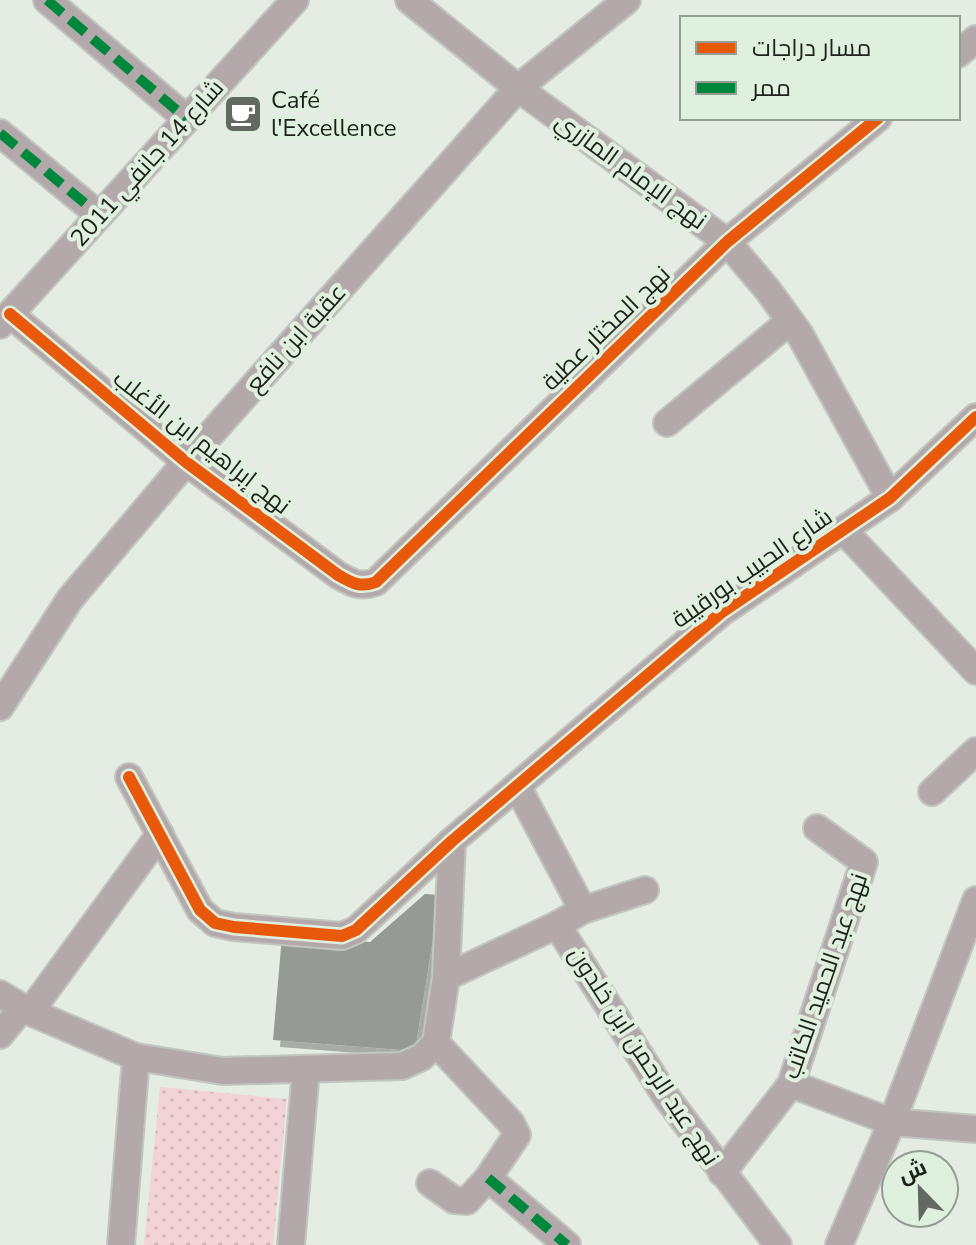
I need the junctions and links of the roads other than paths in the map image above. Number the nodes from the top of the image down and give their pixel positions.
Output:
1 (47, 0) edge
2 (295, 0) edge
3 (409, 0) edge
4 (627, 0) edge
5 (518, 88) junction
6 (187, 119) junction
7 (876, 120) edge
8 (0, 133) edge
9 (99, 215) junction
10 (727, 242) junction
11 (5, 319) edge
12 (790, 321) junction
13 (976, 417) edge
14 (667, 423) dead end
15 (186, 462) junction
16 (890, 498) junction
17 (844, 531) junction
18 (376, 582) joint
19 (976, 671) edge
20 (0, 707) edge
21 (976, 751) edge
22 (129, 777) dead end
23 (517, 786) junction
24 (932, 792) dead end
25 (817, 828) dead end
26 (160, 834) junction
27 (452, 841) junction
28 (645, 890) dead end
29 (976, 900) edge
30 (583, 910) junction
31 (557, 925) junction
32 (446, 977) junction
33 (17, 1005) edge
34 (0, 1035) edge
35 (436, 1043) junction
36 (136, 1057) junction
37 (306, 1069) junction
38 (791, 1084) junction
39 (892, 1122) junction
40 (976, 1129) edge
41 (722, 1173) junction
42 (488, 1178) junction
43 (430, 1183) dead end
44 (765, 1240) edge
45 (121, 1245) edge
46 (291, 1245) edge
47 (567, 1245) edge
48 (839, 1245) edge

1 - 6 street
2 - 6 street, شارع 14 جانفي 2011
3 - 5 street, نهج الإمام المازري
4 - 5 street, عقبة ابن نافع
5 - 10 street, نهج الإمام المازري
5 - 15 street, عقبة ابن نافع
6 - 9 street, شارع 14 جانفي 2011
7 - 10 street, نهج المختار عطية
8 - 9 street
9 - 11 street, شارع 14 جانفي 2011
10 - 12 street, نهج الإمام المازري
10 - 18 street, نهج المختار عطية
11 - 15 street, نهج إبراهيم ابن الأغلب
12 - 14 street
12 - 16 street, نهج الإمام المازري
13 - 16 street, شارع الحبيب بورقيبة
15 - 18 street, نهج إبراهيم ابن الأغلب
15 - 20 street, عقبة ابن نافع
16 - 17 street, شارع الحبيب بورقيبة
17 - 19 street
17 - 23 street, شارع الحبيب بورقيبة
21 - 24 street
22 - 26 street
23 - 27 street, شارع الحبيب بورقيبة
23 - 30 street, نهج عبد الرحمن ابن خلدون
25 - 38 street, نهج عبد الحميد الكاتب
26 - 27 street, شارع الحبيب بورقيبة
26 - 33 street
27 - 32 street
28 - 30 street
29 - 39 street
30 - 31 street, نهج عبد الرحمن ابن خلدون
31 - 32 street
31 - 41 street, نهج عبد الرحمن ابن خلدون
32 - 35 street
33 - 34 street
33 - 36 street
35 - 37 street
35 - 42 street
36 - 37 street
36 - 45 street
37 - 46 street
38 - 39 street
38 - 41 street, نهج عبد الحميد الكاتب
39 - 40 street
39 - 48 street
41 - 44 street, نهج عبد الرحمن ابن خلدون
42 - 43 street
42 - 47 street

